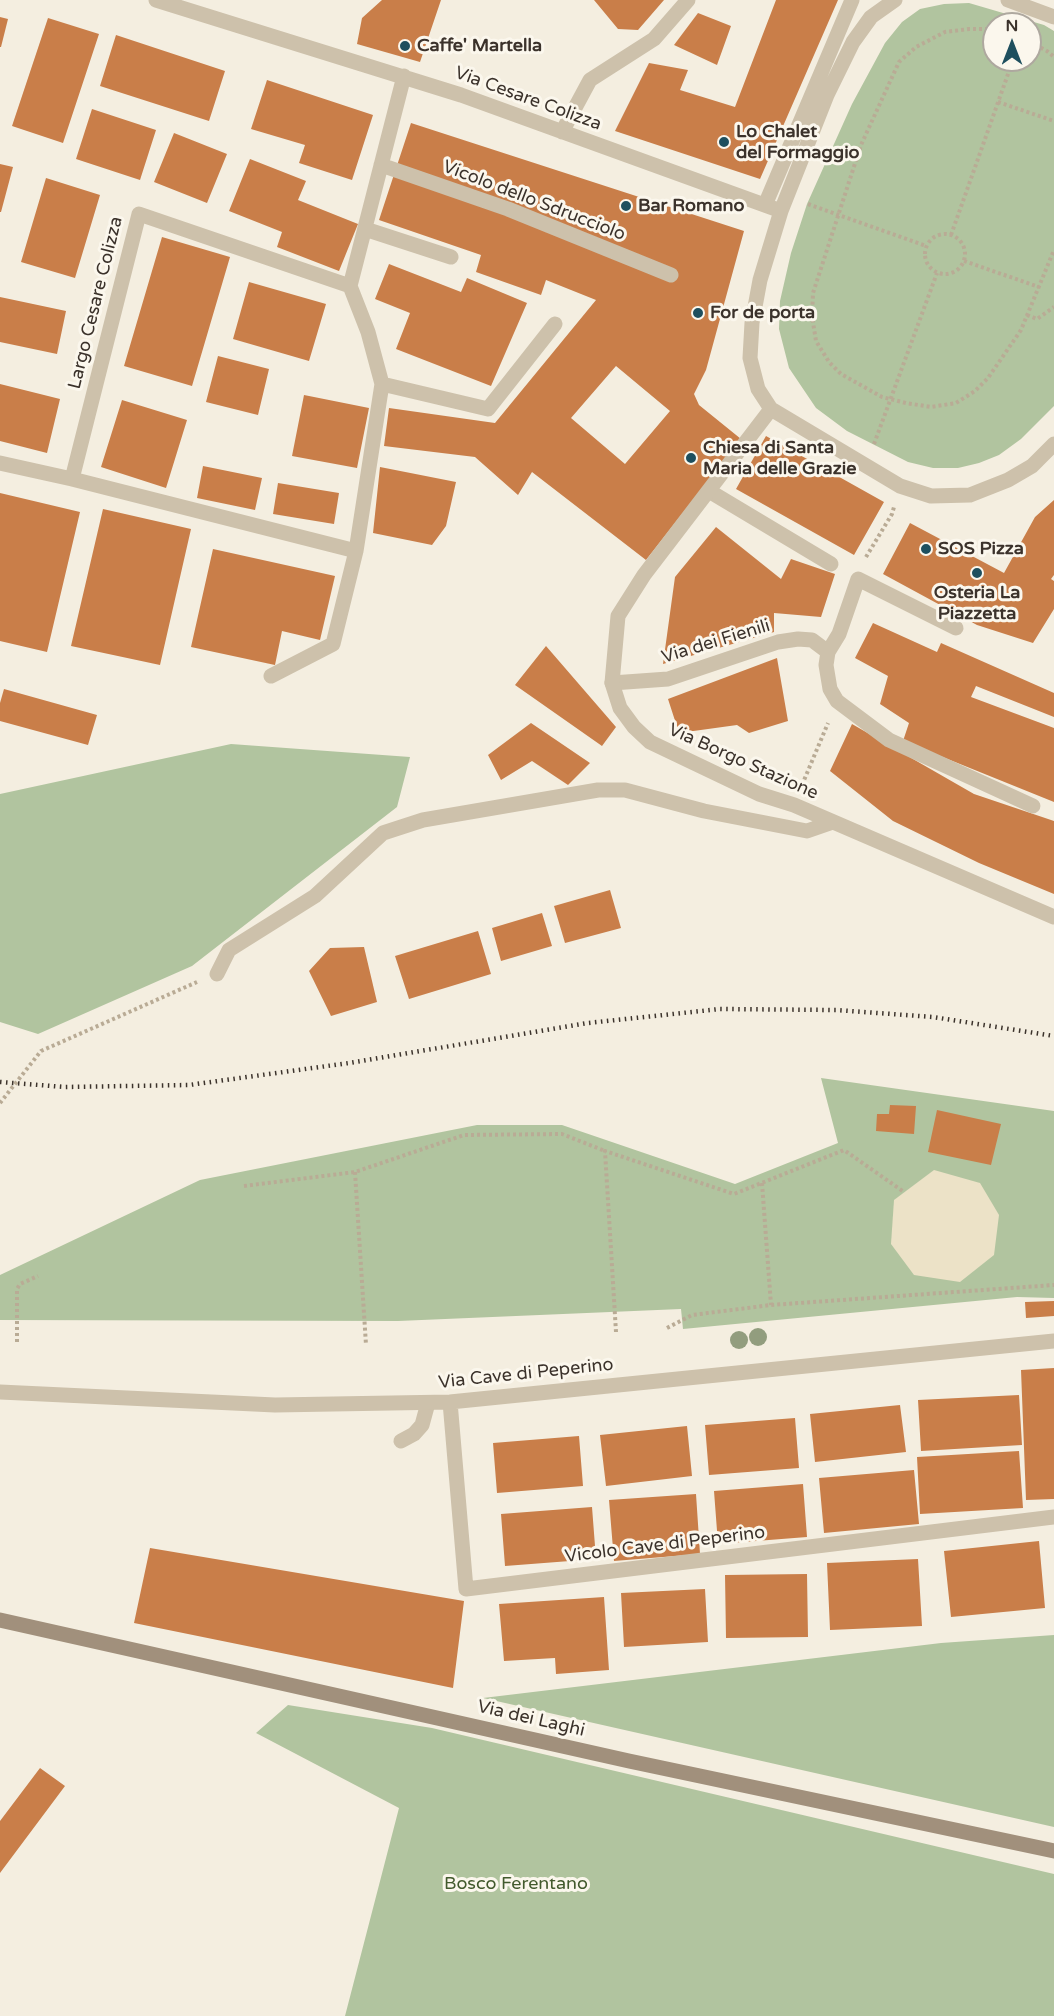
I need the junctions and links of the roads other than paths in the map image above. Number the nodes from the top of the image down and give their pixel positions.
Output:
1 (156, 0) edge
2 (688, 0) edge
3 (852, 0) edge
4 (895, 0) edge
5 (1008, 0) edge
6 (1054, 17) edge
7 (404, 76) junction
8 (562, 132) junction
9 (381, 165) junction
10 (784, 204) junction
11 (765, 205) junction
12 (365, 229) junction
13 (451, 257) dead end
14 (671, 275) dead end
15 (350, 286) junction
16 (555, 324) dead end
17 (382, 384) junction
18 (771, 409) junction
19 (1054, 444) edge
20 (0, 463) edge
21 (72, 479) junction
22 (709, 491) junction
23 (356, 551) junction
24 (831, 564) dead end
25 (956, 628) dead end
26 (828, 652) junction
27 (271, 676) dead end
28 (612, 683) junction
29 (1033, 806) dead end
30 (833, 822) junction
31 (1054, 916) edge
32 (217, 974) road end
33 (1054, 1341) edge
34 (0, 1392) edge
35 (450, 1402) junction
36 (428, 1403) junction
37 (400, 1441) dead end
38 (1054, 1517) edge
39 (0, 1620) edge
40 (1054, 1851) edge

1 - 7 street, Via Cesare Colizza
2 - 8 street
3 - 11 street
4 - 10 street
5 - 6 street
7 - 8 street, Via Cesare Colizza
7 - 9 street
8 - 11 street, Via Cesare Colizza
9 - 12 street
9 - 14 street, Vicolo dello Sdrucciolo
10 - 11 street, Via Cesare Colizza
10 - 18 street
12 - 13 street
12 - 15 street
15 - 17 street
15 - 21 street, Largo Cesare Colizza
16 - 17 street
17 - 23 street
18 - 19 street
18 - 22 street, Via Borgo Stazione
20 - 21 street
21 - 23 street
22 - 24 street
22 - 28 street, Via Borgo Stazione
23 - 27 street
25 - 26 street
26 - 28 street, Via dei Fienili
26 - 29 street
28 - 30 street, Via Borgo Stazione
30 - 31 street, Via Borgo Stazione
30 - 32 street
33 - 35 street, Via Cave di Peperino
34 - 36 street, Via Cave di Peperino
35 - 36 street, Via Cave di Peperino
35 - 38 street, Vicolo Cave di Peperino
36 - 37 street
39 - 40 main road, Via dei Laghi

